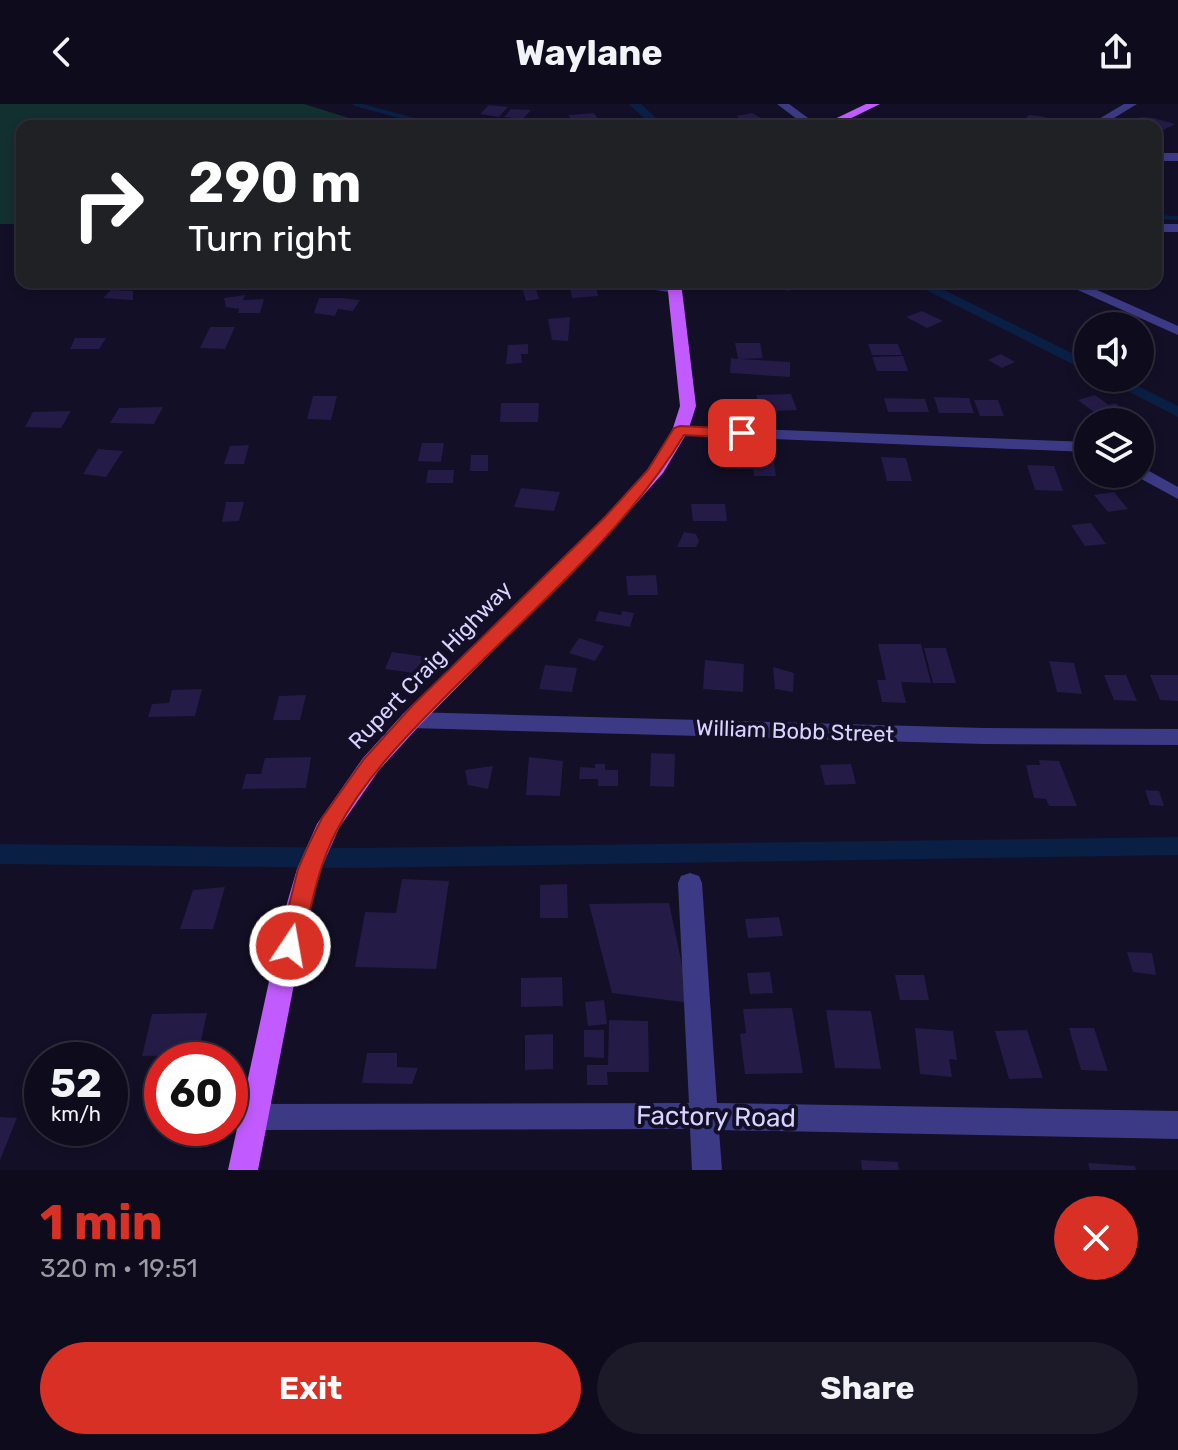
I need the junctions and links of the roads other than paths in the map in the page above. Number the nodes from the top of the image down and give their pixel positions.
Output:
1 (782, 104) edge
2 (875, 104) edge
3 (1132, 104) edge
4 (805, 120) edge
5 (839, 120) edge
6 (1104, 120) edge
7 (675, 288) edge
8 (1081, 288) edge
9 (1178, 331) edge
10 (680, 431) junction
11 (1074, 446) edge
12 (1154, 479) edge
13 (1178, 494) edge
14 (411, 720) junction
15 (1178, 737) edge
16 (690, 883) dead end
17 (704, 1116) junction
18 (254, 1117) junction
19 (1178, 1125) edge
20 (243, 1170) edge
21 (707, 1170) edge

1 - 4 street
2 - 5 main road
3 - 6 street
7 - 10 main road, Rupert Craig Highway
8 - 9 street
10 - 11 street
10 - 14 main road, Rupert Craig Highway
12 - 13 street
14 - 15 street, William Bobb Street
14 - 18 main road, Rupert Craig Highway
16 - 17 street
17 - 18 street, Factory Road
17 - 19 street, Factory Road
17 - 21 street
18 - 20 main road, Rupert Craig Highway

